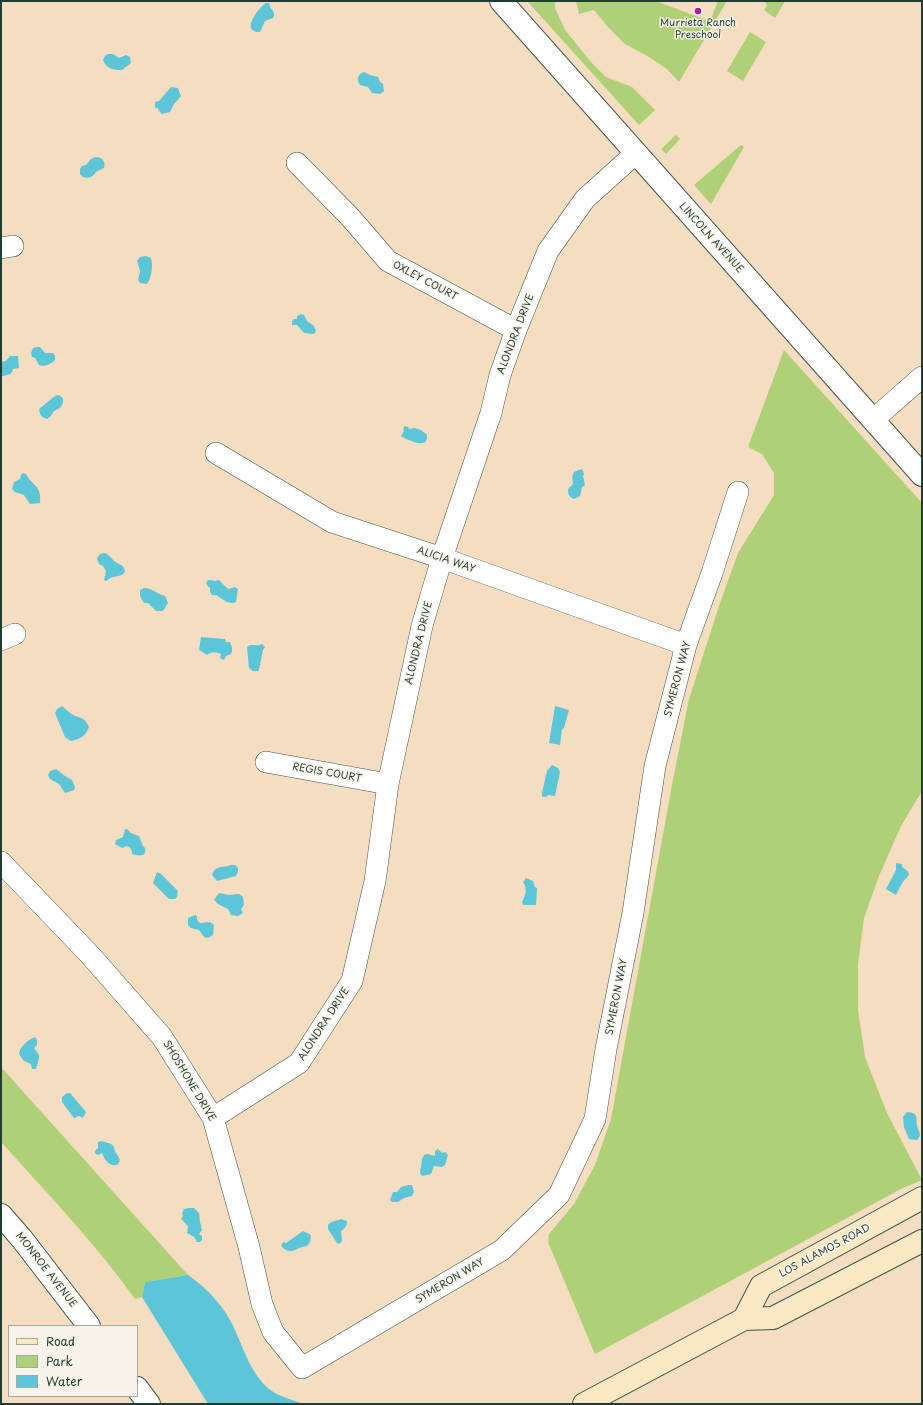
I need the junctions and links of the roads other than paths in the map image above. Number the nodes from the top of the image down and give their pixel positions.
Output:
1 (501, 1) edge
2 (636, 153) junction
3 (297, 162) dead end
4 (516, 330) junction
5 (922, 377) edge
6 (873, 420) junction
7 (216, 453) dead end
8 (921, 472) edge
9 (738, 492) dead end
10 (442, 558) junction
11 (686, 645) junction
12 (266, 762) dead end
13 (388, 784) junction
14 (1, 862) edge
15 (213, 1118) junction
16 (922, 1198) edge
17 (1, 1216) edge
18 (922, 1241) edge
19 (744, 1319) junction
20 (88, 1325) edge
21 (302, 1368) joint
22 (138, 1389) edge
23 (149, 1404) edge
24 (584, 1404) edge

1 - 2 street, LINCOLN AVENUE
2 - 4 street, ALONDRA DRIVE
2 - 6 street, LINCOLN AVENUE
3 - 4 street, OXLEY COURT
4 - 10 street, ALONDRA DRIVE
5 - 6 street
6 - 8 street, LINCOLN AVENUE
7 - 10 street, ALICIA WAY
9 - 11 street, SYMERON WAY
10 - 11 street, ALICIA WAY
10 - 13 street, ALONDRA DRIVE
11 - 21 street, SYMERON WAY
12 - 13 street, REGIS COURT
13 - 15 street, ALONDRA DRIVE
14 - 15 street, SHOSHONE DRIVE
15 - 21 street, SHOSHONE DRIVE
16 - 19 main road, LOS ALAMOS ROAD
17 - 20 street, MONROE AVENUE
18 - 19 main road
19 - 24 main road
22 - 23 street

